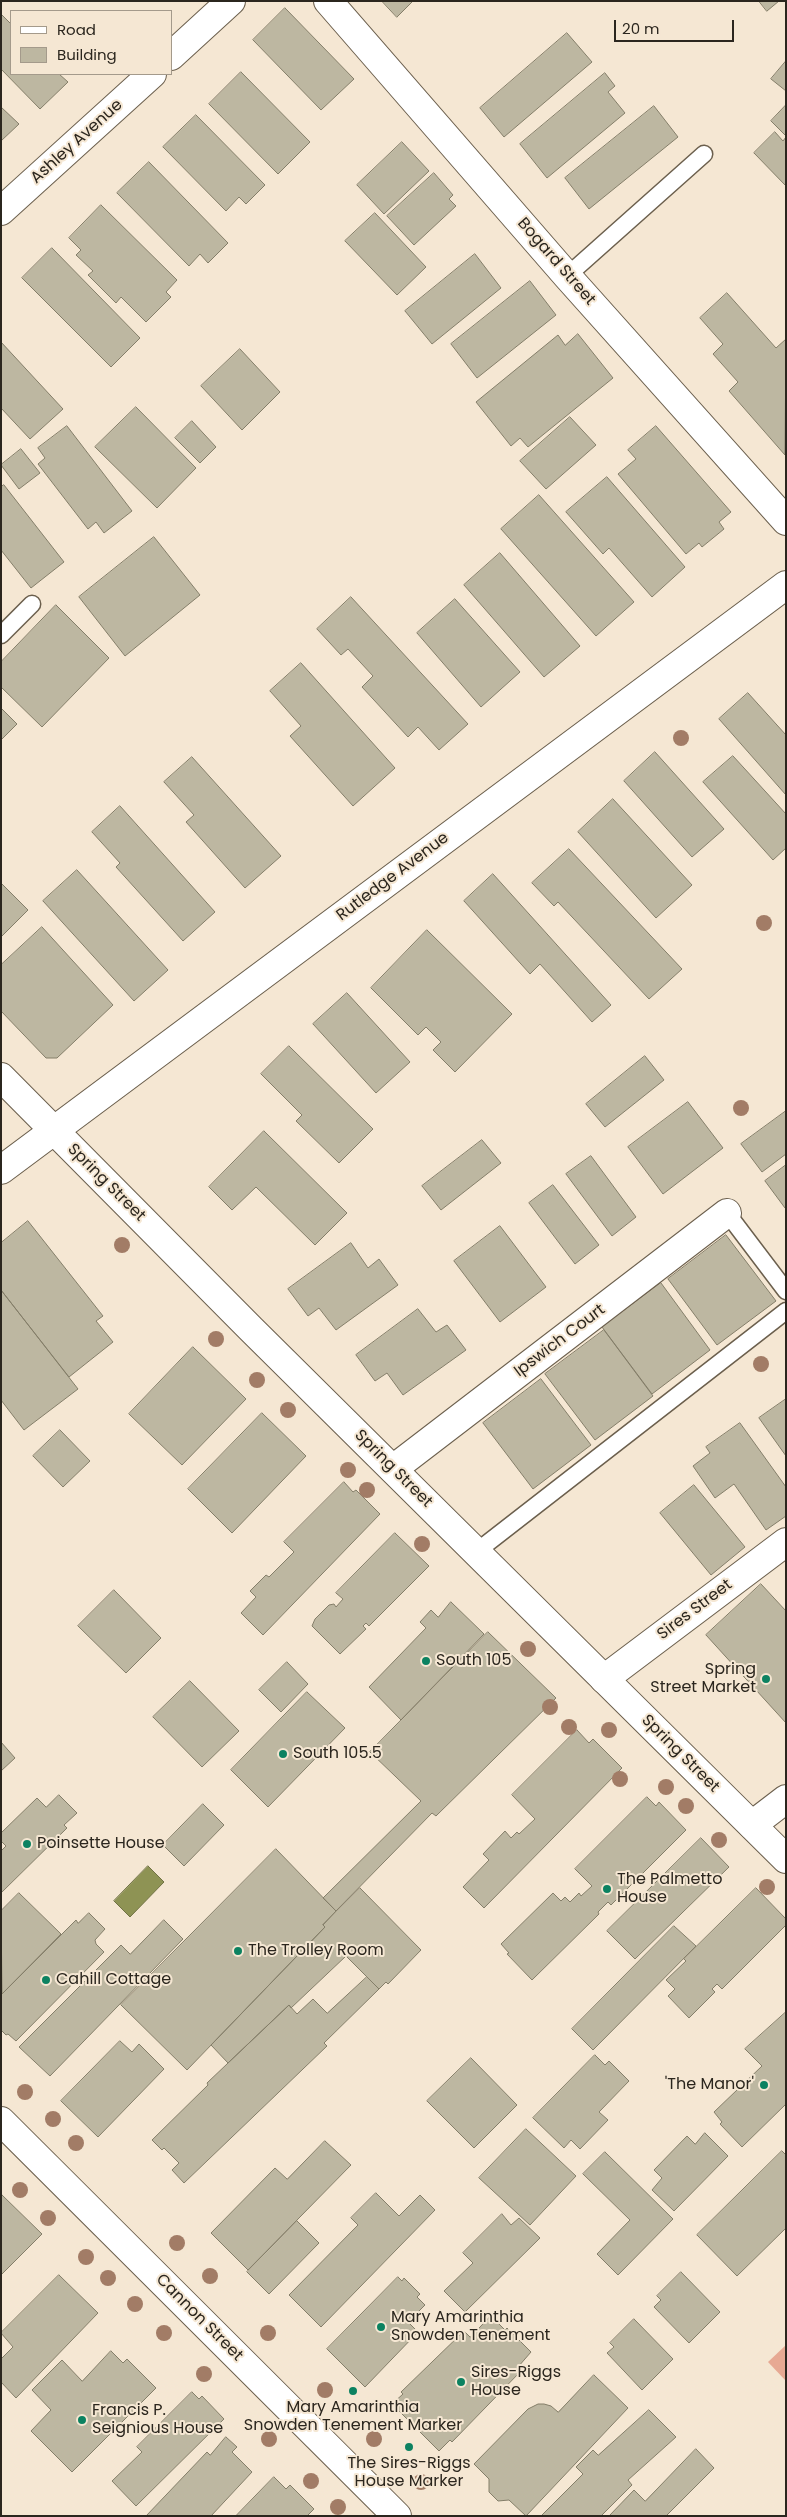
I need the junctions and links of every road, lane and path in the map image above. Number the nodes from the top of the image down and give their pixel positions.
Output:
1 (231, 1) edge
2 (328, 1) edge
3 (172, 55) edge
4 (151, 75) edge
5 (704, 154) dead end
6 (1, 211) edge
7 (567, 276) junction
8 (786, 521) edge
9 (786, 586) edge
10 (32, 604) dead end
11 (1, 636) edge
12 (1, 1077) edge
13 (54, 1130) junction
14 (1, 1170) edge
15 (727, 1213) joint
16 (786, 1291) edge
17 (786, 1311) edge
18 (393, 1469) junction
19 (786, 1542) edge
20 (476, 1552) junction
21 (604, 1679) junction
22 (786, 1799) edge
23 (752, 1825) junction
24 (786, 1859) edge
25 (3, 2127) edge
26 (397, 2516) edge

1 - 3 main road
2 - 7 main road, Bogard Street
4 - 6 main road, Ashley Avenue
5 - 7 lane
7 - 8 main road, Bogard Street
9 - 13 main road, Rutledge Avenue
10 - 11 lane
12 - 13 main road, Spring Street
13 - 14 main road, Rutledge Avenue
13 - 18 main road, Spring Street
15 - 16 lane
15 - 18 main road, Ipswich Court
17 - 20 lane
18 - 20 main road, Spring Street
19 - 21 main road, Sires Street
20 - 21 main road, Spring Street
21 - 23 main road, Spring Street
22 - 23 main road
23 - 24 main road, Spring Street
25 - 26 main road, Cannon Street

